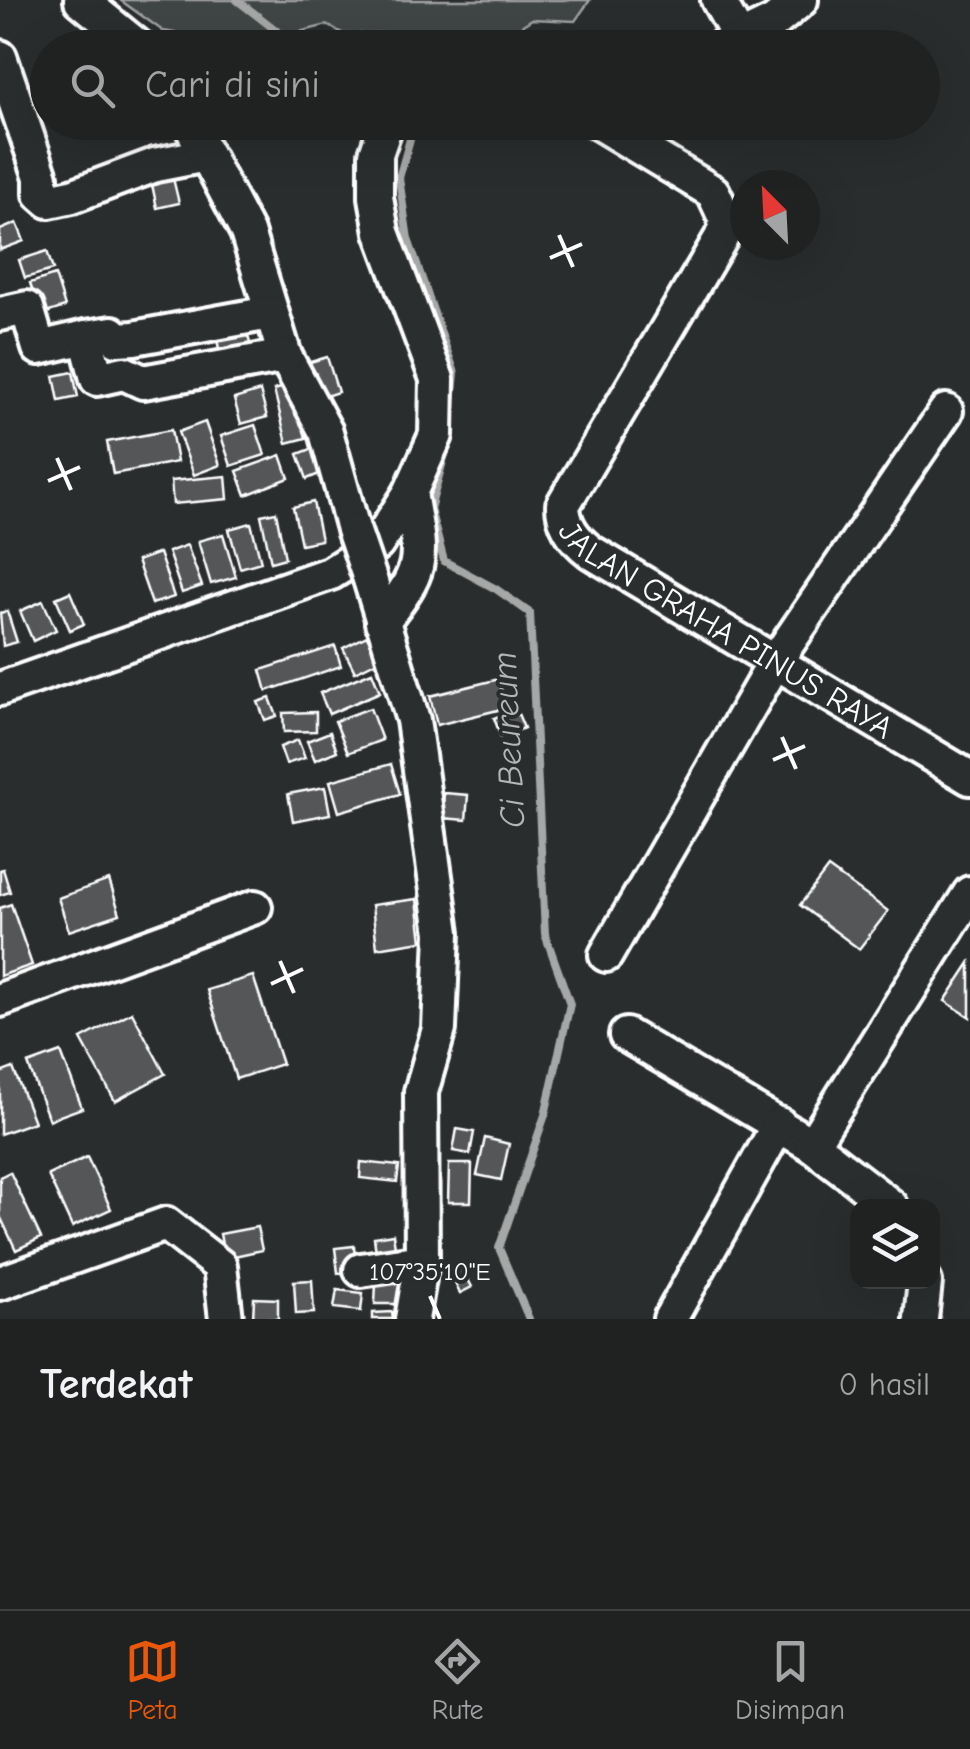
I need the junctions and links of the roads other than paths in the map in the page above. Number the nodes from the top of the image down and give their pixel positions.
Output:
1 (80, 0) edge
2 (718, 0) edge
3 (802, 0) edge
4 (774, 11) edge
5 (118, 30) edge
6 (726, 30) edge
7 (749, 30) edge
8 (0, 57) edge
9 (198, 140) edge
10 (381, 140) edge
11 (627, 140) edge
12 (206, 155) junction
13 (270, 313) junction
14 (0, 314) edge
15 (86, 337) junction
16 (285, 356) junction
17 (946, 412) dead end
18 (410, 494) junction
19 (382, 622) junction
20 (776, 662) junction
21 (0, 689) edge
22 (970, 778) edge
23 (970, 894) edge
24 (254, 907) dead end
25 (606, 955) dead end
26 (0, 1000) edge
27 (626, 1035) dead end
28 (779, 1124) junction
29 (812, 1145) junction
30 (882, 1199) edge
31 (422, 1261) junction
32 (361, 1270) dead end
33 (0, 1283) edge
34 (923, 1289) edge
35 (226, 1319) edge
36 (412, 1319) edge
37 (670, 1319) edge
38 (921, 1319) edge

1 - 5 street
2 - 6 street
3 - 4 street
4 - 7 street
8 - 12 street
9 - 12 street
10 - 18 street
11 - 20 street, JALAN GRAHA PINUS RAYA
12 - 13 street
13 - 15 street
13 - 16 street
14 - 15 street
15 - 16 street
16 - 19 street, bridge
17 - 20 street
18 - 19 street
18 - 21 street
19 - 31 street
20 - 22 street, JALAN GRAHA PINUS RAYA
20 - 25 street
23 - 29 street
24 - 26 street
27 - 28 street
28 - 29 street
28 - 37 street
29 - 30 street
31 - 32 street
31 - 36 street
33 - 35 street
34 - 38 street

